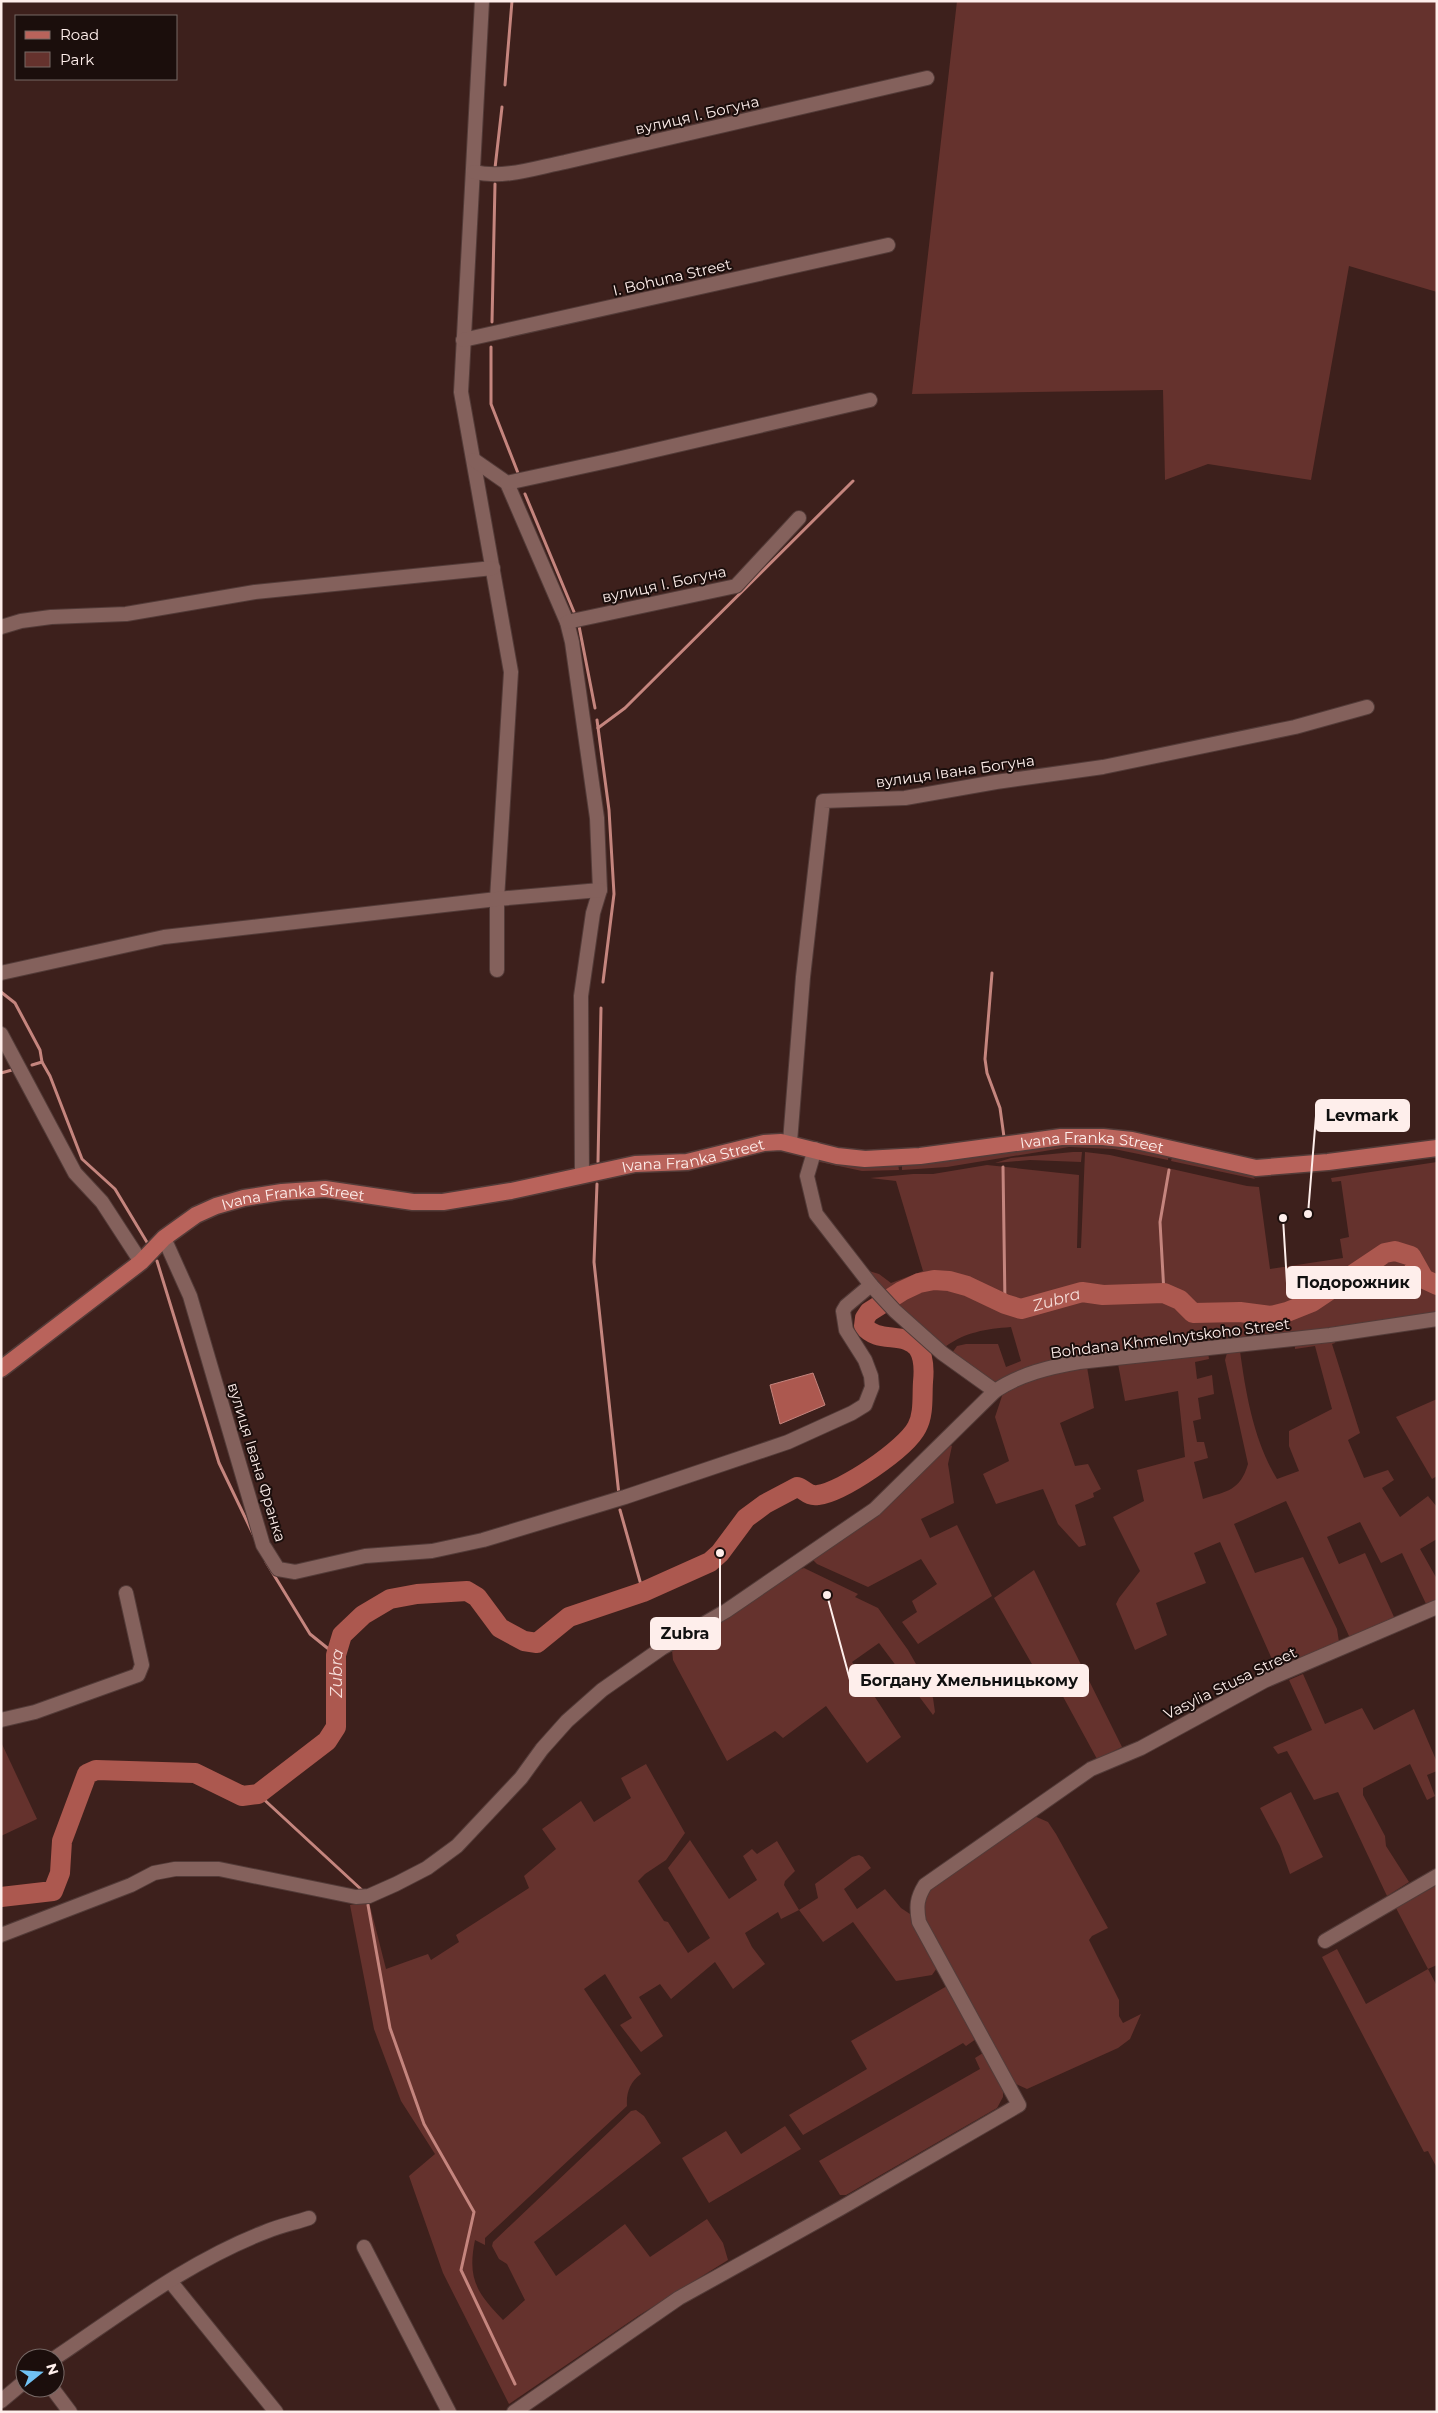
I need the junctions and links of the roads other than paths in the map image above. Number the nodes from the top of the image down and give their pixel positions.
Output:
1 (482, 1) edge
2 (927, 78) dead end
3 (474, 172) junction
4 (888, 245) dead end
5 (463, 340) junction
6 (870, 400) dead end
7 (474, 460) junction
8 (507, 483) junction
9 (799, 518) dead end
10 (494, 568) junction
11 (567, 622) junction
12 (1, 627) edge
13 (1367, 707) dead end
14 (600, 890) junction
15 (497, 899) junction
16 (497, 970) dead end
17 (1, 973) edge
18 (1, 1034) edge
19 (790, 1142) junction
20 (1437, 1148) edge
21 (815, 1149) junction
22 (582, 1176) junction
23 (164, 1238) junction
24 (141, 1262) junction
25 (875, 1290) junction
26 (1437, 1319) edge
27 (1, 1369) edge
28 (995, 1391) junction
29 (126, 1593) dead end
30 (1437, 1607) edge
31 (2, 1718) edge
32 (1437, 1876) edge
33 (1, 1935) edge
34 (1325, 1940) dead end
35 (309, 2218) dead end
36 (364, 2247) dead end
37 (170, 2281) junction
38 (65, 2351) edge
39 (15, 2389) edge
40 (60, 2398) edge
41 (1, 2401) edge
42 (70, 2412) edge
43 (276, 2412) edge
44 (449, 2412) edge
45 (514, 2412) edge

1 - 3 street
2 - 3 street, вулиця І. Богуна
3 - 5 street
4 - 5 street, I. Bohuna Street
5 - 7 street
6 - 8 street
7 - 8 street
7 - 10 street
8 - 11 street
9 - 11 street, вулиця І. Богуна
10 - 12 street
10 - 15 street
11 - 14 street
13 - 19 street, вулиця Івана Богуна
14 - 15 street
14 - 22 street
15 - 16 street
15 - 17 street
18 - 24 street
19 - 21 main road, Ivana Franka Street
19 - 22 main road, Ivana Franka Street
20 - 21 main road, Ivana Franka Street
21 - 25 street
22 - 23 main road, Ivana Franka Street
23 - 24 main road, Ivana Franka Street
23 - 25 street, вулиця Івана Франка
24 - 27 main road, Ivana Franka Street
25 - 28 street
26 - 28 street, Bohdana Khmelnytskoho Street
28 - 33 street, Bohdana Khmelnytskoho Street
29 - 31 street
30 - 45 street, Vasylia Stusa Street
32 - 34 street
35 - 37 street
36 - 44 street
37 - 38 street
37 - 43 street
39 - 41 street
40 - 42 street

